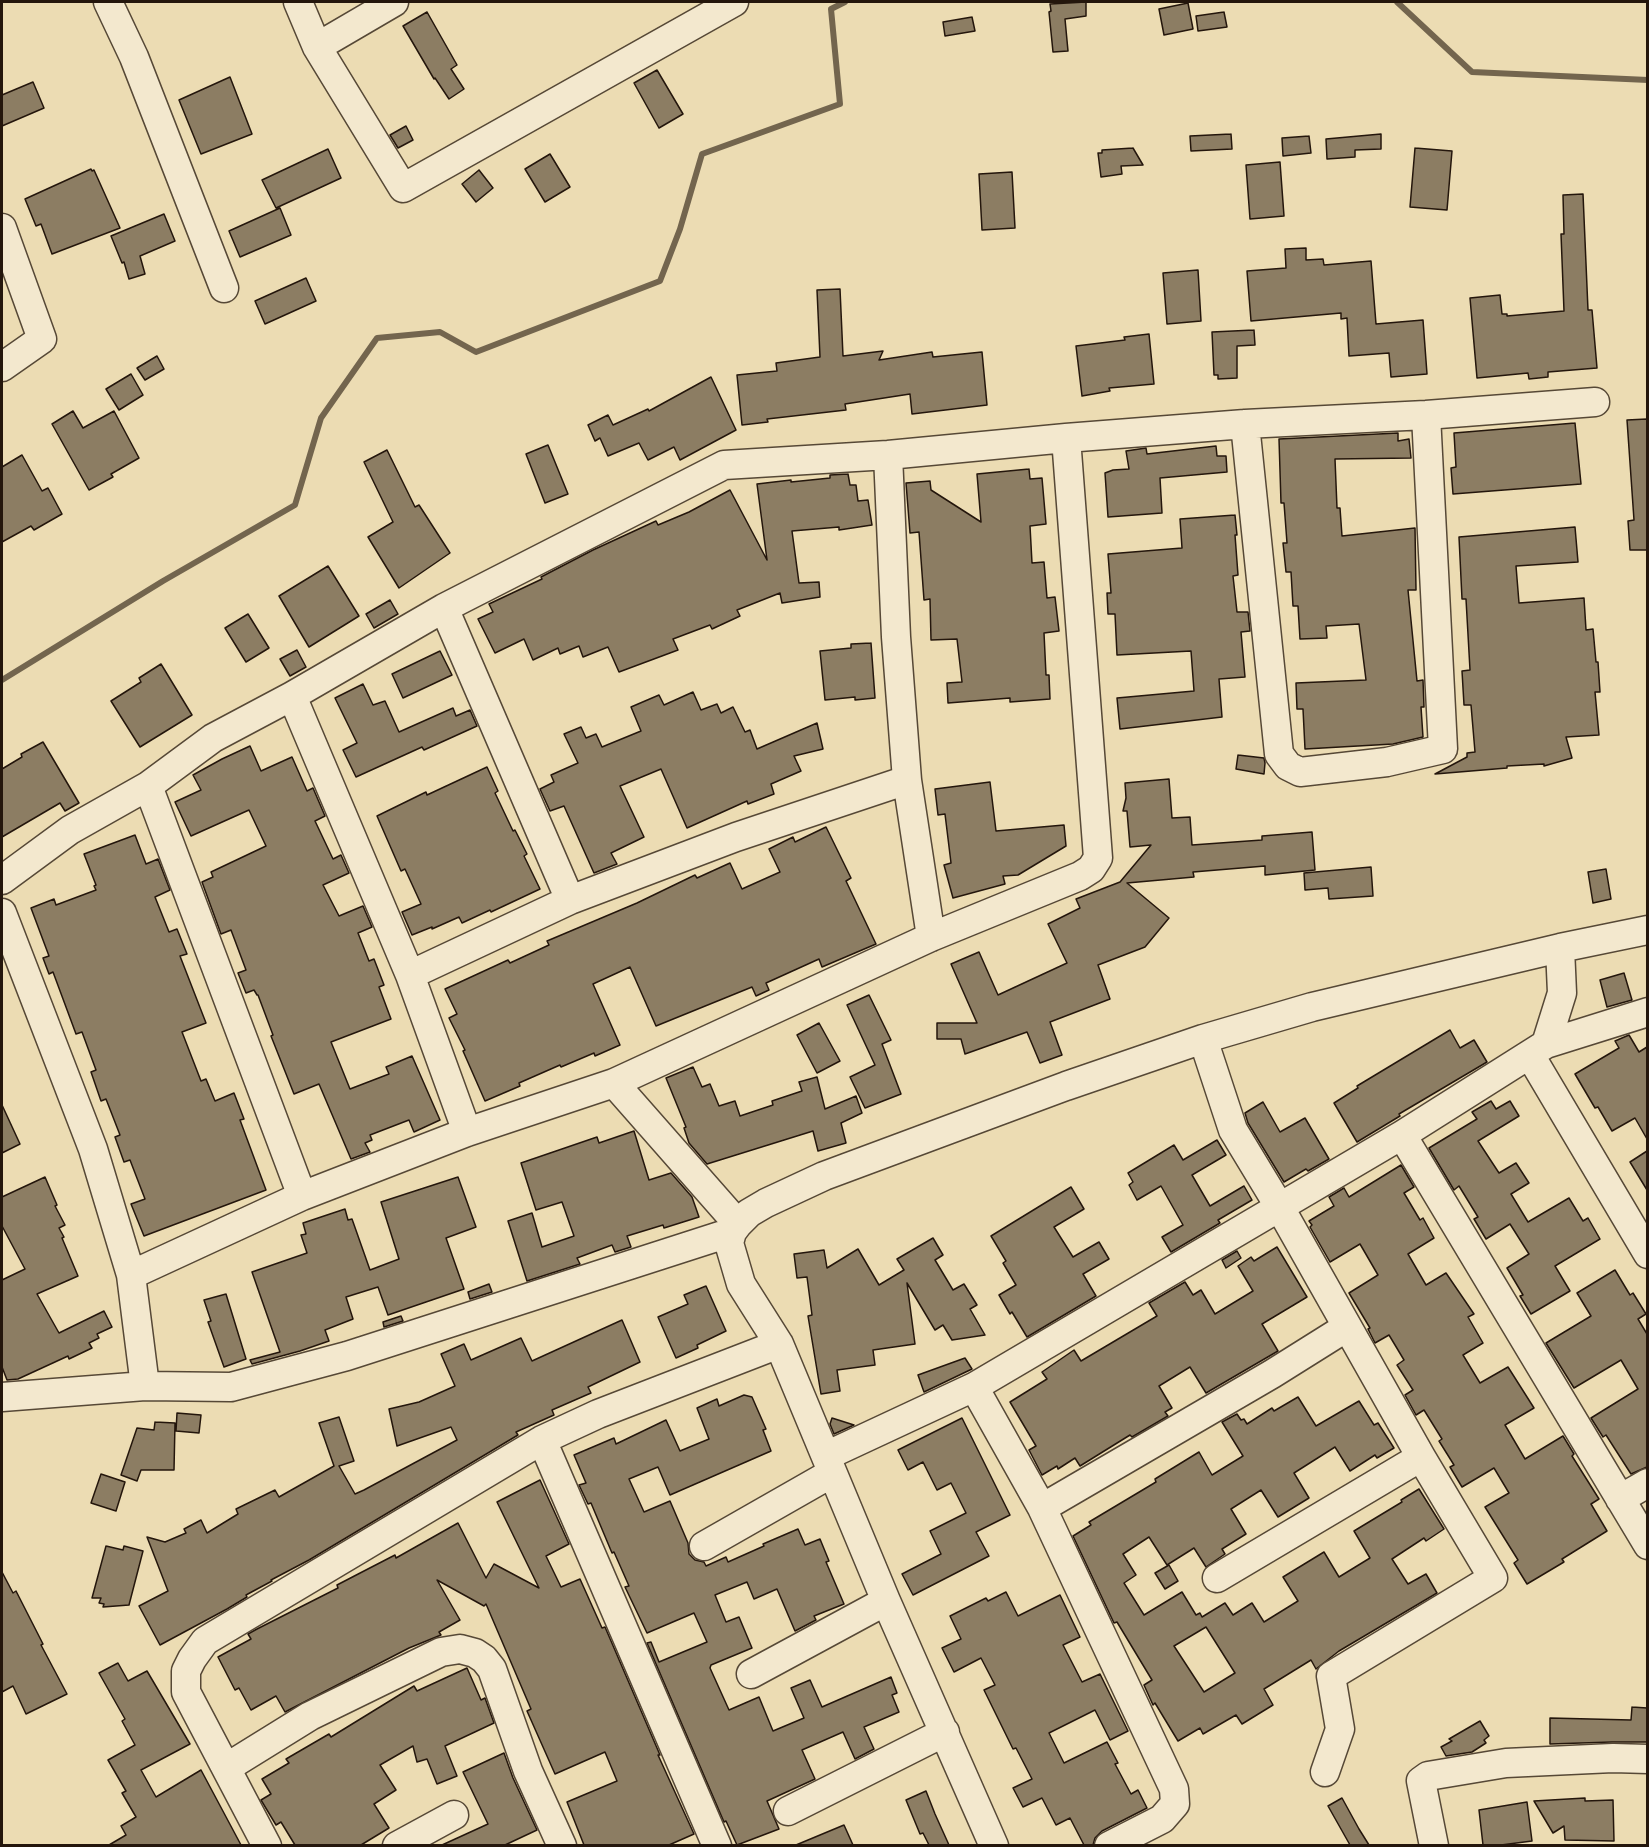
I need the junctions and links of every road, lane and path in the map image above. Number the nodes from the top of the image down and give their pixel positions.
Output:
1 (108, 2) edge
2 (298, 2) edge
3 (394, 2) edge
4 (734, 2) edge
5 (317, 47) junction
6 (2, 228) edge
7 (224, 288) dead end
8 (2, 367) edge
9 (1595, 402) dead end
10 (1426, 415) junction
11 (1245, 424) junction
12 (1066, 438) junction
13 (888, 455) junction
14 (444, 609) junction
15 (292, 696) junction
16 (907, 780) junction
17 (148, 786) junction
18 (2, 880) edge
19 (570, 900) junction
20 (2, 913) edge
21 (1647, 930) edge
22 (931, 937) junction
23 (1560, 948) junction
24 (410, 975) junction
25 (1647, 1012) edge
26 (1203, 1040) junction
27 (1538, 1050) junction
28 (614, 1083) junction
29 (466, 1132) junction
30 (1402, 1135) junction
31 (302, 1196) junction
32 (1279, 1206) junction
33 (735, 1228) junction
34 (1647, 1254) edge
35 (130, 1275) junction
36 (1347, 1327) junction
37 (779, 1344) junction
38 (145, 1386) junction
39 (974, 1387) junction
40 (2, 1397) edge
41 (542, 1440) junction
42 (1420, 1457) junction
43 (829, 1464) junction
44 (1647, 1483) edge
45 (1620, 1499) junction
46 (1042, 1508) junction
47 (1647, 1545) edge
48 (705, 1546) dead end
49 (1217, 1578) dead end
50 (886, 1601) junction
51 (750, 1674) dead end
52 (945, 1732) junction
53 (1647, 1759) edge
54 (226, 1768) junction
55 (1325, 1772) dead end
56 (788, 1811) dead end
57 (454, 1815) dead end
58 (267, 1845) edge
59 (397, 1845) edge
60 (562, 1845) edge
61 (717, 1845) edge
62 (994, 1845) edge
63 (1109, 1845) edge
64 (1434, 1845) edge

1 - 7 street
2 - 5 street
3 - 5 street
4 - 5 street
6 - 8 street
9 - 10 street
10 - 11 street
10 - 11 street
11 - 12 street
12 - 13 street
12 - 22 street
13 - 14 street
13 - 16 street
14 - 15 street
14 - 19 street
15 - 17 street
15 - 24 street
16 - 19 street
16 - 22 street
17 - 18 street
17 - 31 street
19 - 24 street
20 - 35 street
21 - 23 street
22 - 28 street
23 - 26 street
23 - 27 street
24 - 29 street
25 - 27 street
26 - 32 street
26 - 33 street
27 - 30 street
27 - 34 street
28 - 29 street
28 - 33 street
29 - 31 street
30 - 32 street
30 - 45 street
31 - 35 street
32 - 36 street
32 - 39 street
33 - 37 street
33 - 38 street
35 - 38 street
36 - 42 street
36 - 46 street
37 - 41 street
37 - 43 street
38 - 40 street
39 - 43 street
39 - 46 street
41 - 54 street
41 - 61 street
42 - 49 street
42 - 55 street
43 - 48 street
43 - 50 street
44 - 45 street
45 - 47 street
46 - 63 street
50 - 51 street
50 - 52 street
52 - 56 street
52 - 62 street
53 - 64 street
54 - 58 street
54 - 60 street
57 - 59 street

